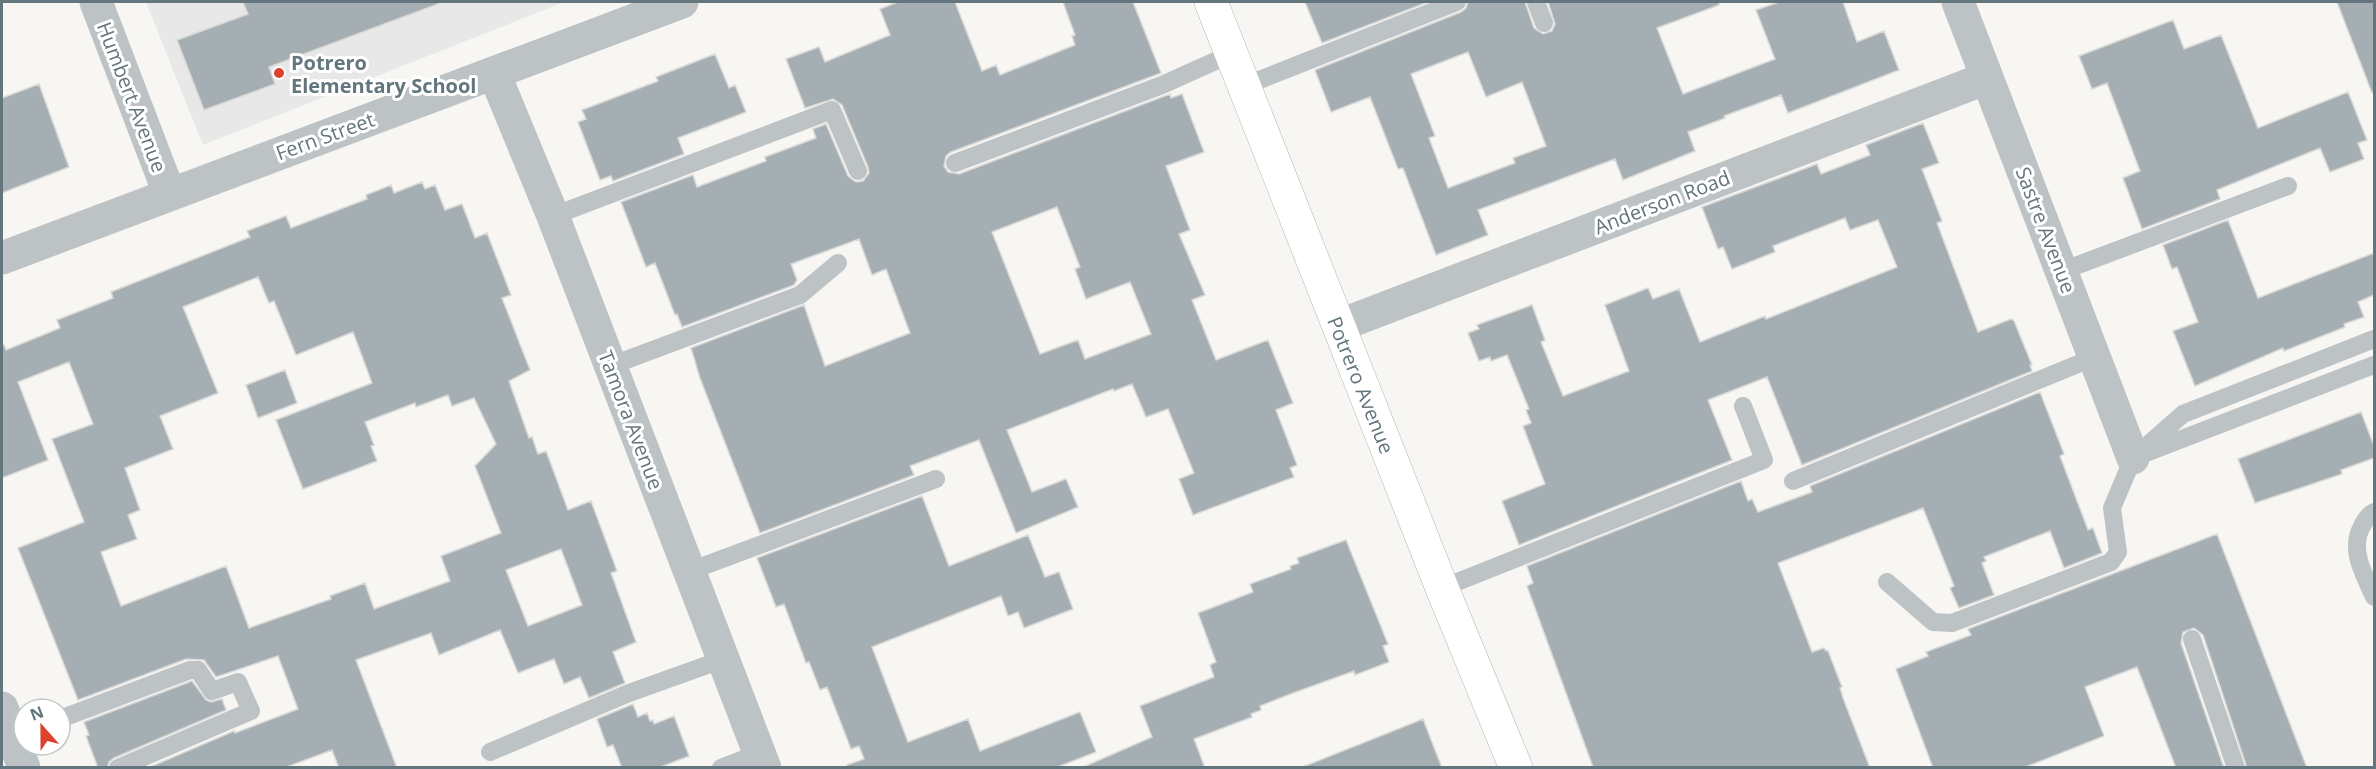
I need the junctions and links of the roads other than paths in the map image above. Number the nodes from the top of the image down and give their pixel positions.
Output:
1 (96, 2) edge
2 (682, 2) edge
3 (1211, 2) edge
4 (1457, 2) edge
5 (1536, 2) edge
6 (1958, 2) edge
7 (1544, 23) dead end
8 (1231, 54) junction
9 (494, 73) junction
10 (1987, 78) junction
11 (1244, 86) junction
12 (955, 163) dead end
13 (858, 171) dead end
14 (2288, 186) dead end
15 (169, 193) junction
16 (553, 216) junction
17 (2, 258) edge
18 (838, 262) dead end
19 (2062, 271) junction
20 (1338, 326) junction
21 (2374, 339) edge
22 (2095, 357) junction
23 (2374, 365) edge
24 (610, 366) junction
25 (1743, 406) dead end
26 (2133, 458) junction
27 (936, 479) dead end
28 (1793, 481) dead end
29 (2374, 512) edge
30 (690, 571) junction
31 (1887, 582) dead end
32 (1442, 588) junction
33 (2374, 597) edge
34 (2192, 639) dead end
35 (724, 659) junction
36 (72, 714) edge
37 (490, 752) dead end
38 (763, 760) edge
39 (118, 768) edge
40 (721, 768) edge
41 (1516, 768) edge
42 (2236, 768) edge

1 - 15 street, Humbert Avenue
2 - 9 street, Fern Street
3 - 8 street, Potrero Avenue
4 - 11 lane
5 - 7 lane
6 - 10 street, Sastre Avenue
8 - 11 street, Potrero Avenue
8 - 12 lane
9 - 15 street, Fern Street
9 - 16 street, Tamora Avenue
10 - 19 street, Sastre Avenue
10 - 20 street, Anderson Road
11 - 20 street, Potrero Avenue
13 - 16 lane
14 - 19 lane
15 - 17 street, Fern Street
16 - 24 street, Tamora Avenue
18 - 24 lane
19 - 22 street, Sastre Avenue
20 - 32 street, Potrero Avenue
21 - 26 lane
22 - 26 street, Sastre Avenue
22 - 28 lane
23 - 26 lane
24 - 30 street, Tamora Avenue
25 - 32 lane
26 - 31 lane
27 - 30 lane
29 - 33 lane
30 - 35 street, Tamora Avenue
32 - 41 street, Potrero Avenue
34 - 42 lane
35 - 37 lane
35 - 38 street, Tamora Avenue
36 - 39 lane
38 - 40 lane

